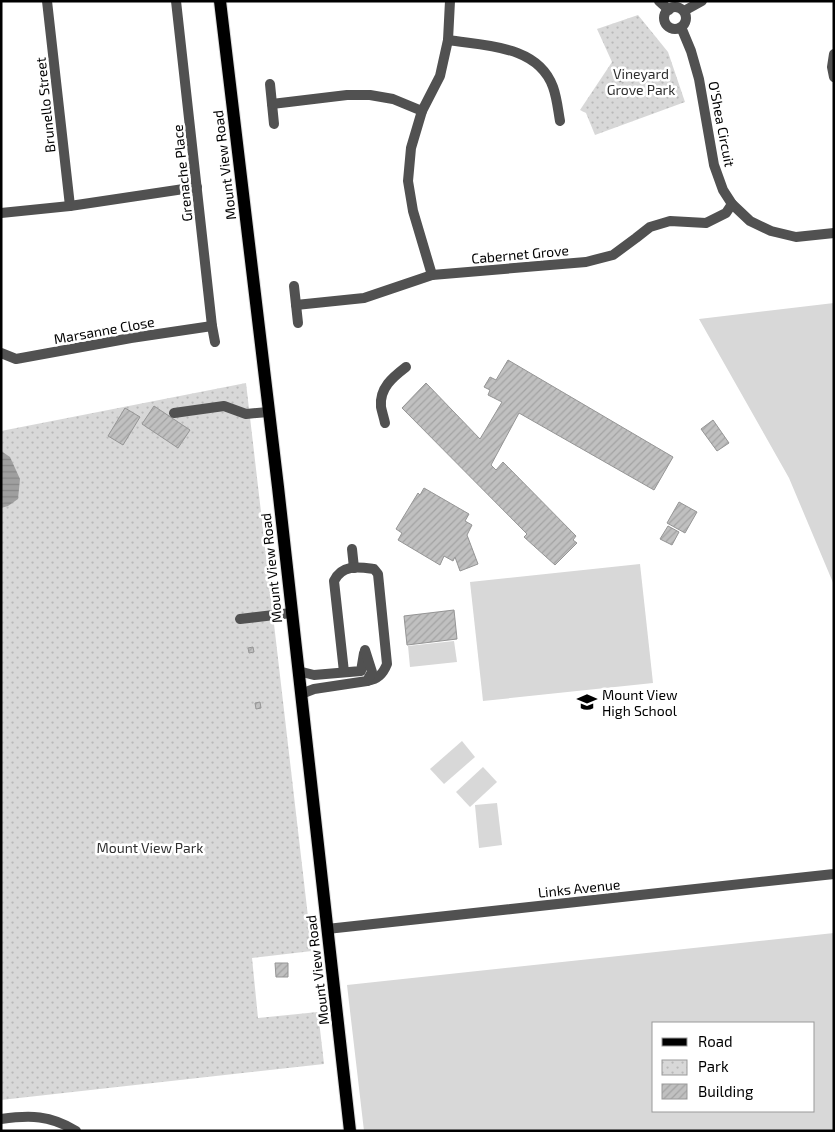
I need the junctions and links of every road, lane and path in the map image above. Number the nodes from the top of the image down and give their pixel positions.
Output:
1 (47, 1) edge
2 (176, 1) edge
3 (220, 1) edge
4 (450, 1) edge
5 (659, 1) edge
6 (702, 1) edge
7 (669, 10) junction
8 (684, 12) junction
9 (681, 27) junction
10 (448, 40) junction
11 (834, 54) edge
12 (834, 77) edge
13 (270, 84) dead end
14 (272, 104) junction
15 (422, 110) junction
16 (560, 121) dead end
17 (274, 124) dead end
18 (197, 187) junction
19 (732, 204) junction
20 (70, 206) junction
21 (1, 213) edge
22 (834, 233) edge
23 (432, 276) junction
24 (294, 286) dead end
25 (296, 305) junction
26 (298, 323) dead end
27 (212, 326) junction
28 (215, 342) dead end
29 (1, 353) edge
30 (406, 367) dead end
31 (268, 412) junction
32 (174, 413) dead end
33 (385, 423) dead end
34 (352, 549) dead end
35 (354, 568) junction
36 (291, 612) junction
37 (240, 618) dead end
38 (298, 671) junction
39 (344, 672) junction
40 (367, 681) junction
41 (301, 694) junction
42 (834, 874) edge
43 (327, 929) junction
44 (1, 1119) edge
45 (76, 1131) edge
46 (350, 1131) edge

1 - 20 street, Brunello Street
2 - 18 street, Grenache Place
3 - 31 main road, Mount View Road
4 - 10 street
5 - 7 street
6 - 8 street
7 - 8 street
7 - 9 street
8 - 9 street
9 - 19 street, O'Shea Circuit
10 - 15 street
10 - 16 street
11 - 12 street
13 - 14 street
14 - 15 street
14 - 17 street
15 - 23 street
18 - 20 street
18 - 27 street, Grenache Place
19 - 22 street, O'Shea Circuit
19 - 23 street, Cabernet Grove
20 - 21 street
23 - 25 street, Cabernet Grove
24 - 25 street
25 - 26 street
27 - 28 street, Grenache Place
27 - 29 street, Marsanne Close
30 - 33 street
31 - 32 street
31 - 36 main road, Mount View Road
34 - 35 street
35 - 39 street
35 - 40 street
36 - 37 street
36 - 38 main road, Mount View Road
38 - 39 street
38 - 41 main road, Mount View Road
39 - 40 street
40 - 41 street
41 - 43 main road, Mount View Road
42 - 43 street, Links Avenue
43 - 46 main road, Mount View Road
44 - 45 street

